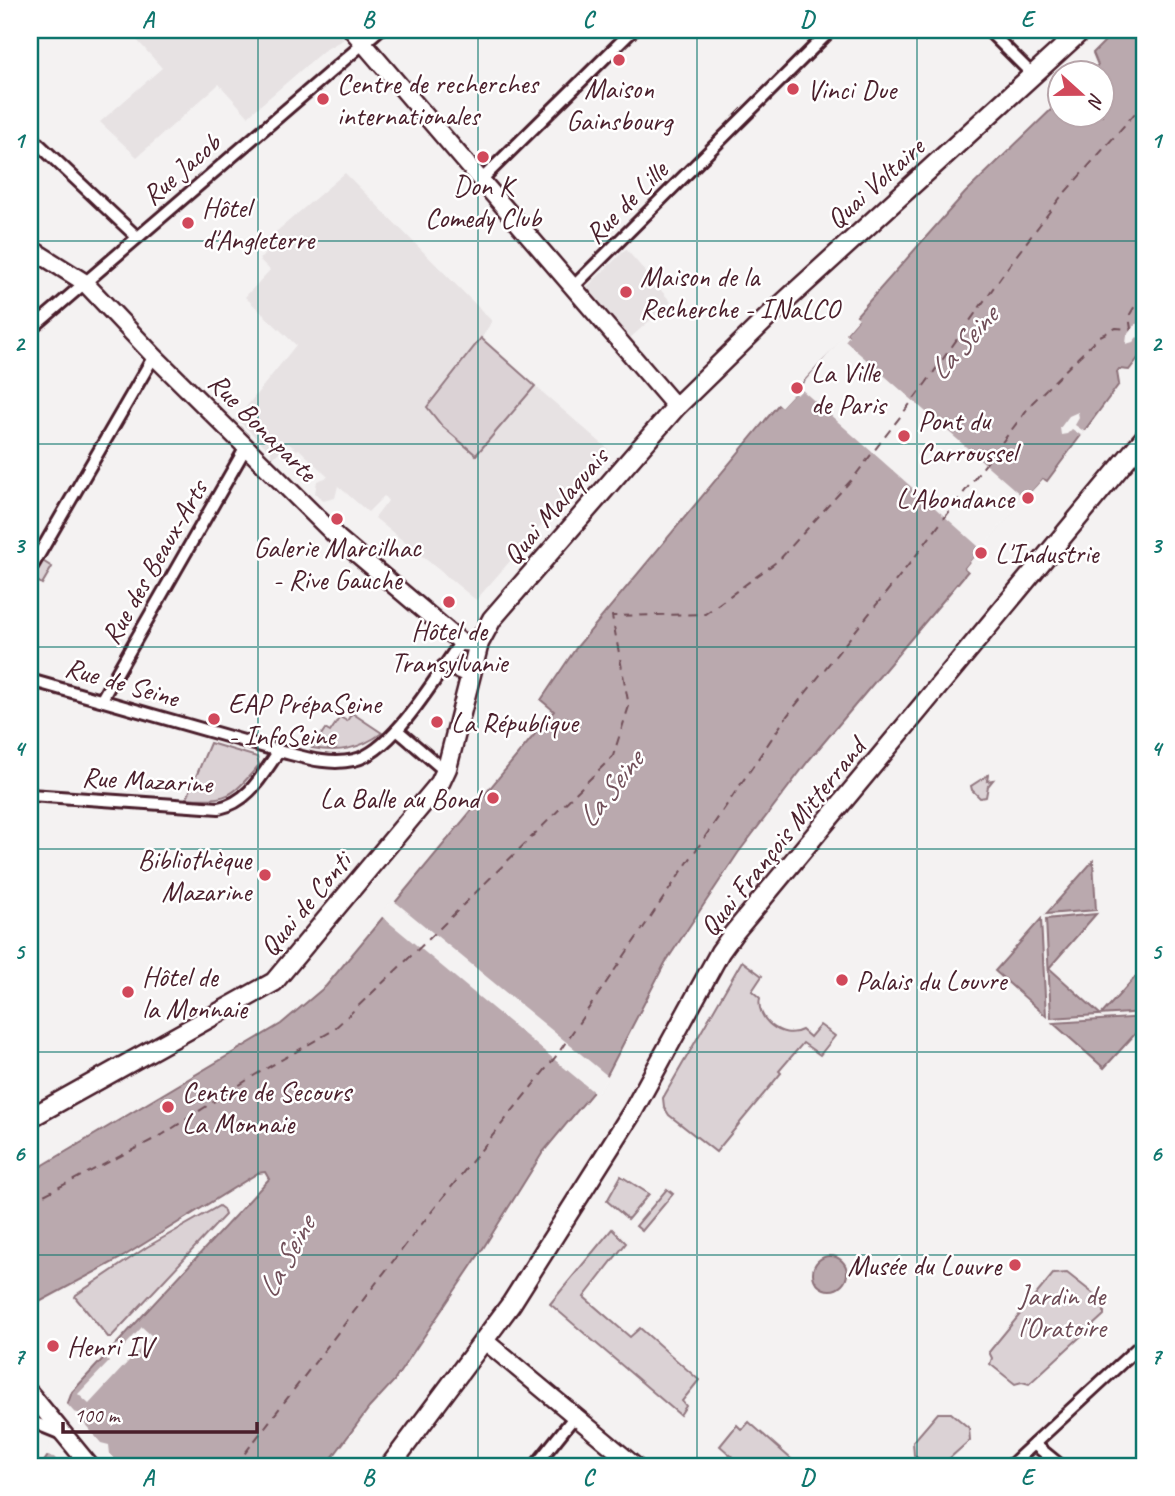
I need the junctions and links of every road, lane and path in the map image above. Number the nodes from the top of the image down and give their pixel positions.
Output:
1 (352, 30) edge
2 (379, 30) edge
3 (633, 30) edge
4 (831, 30) edge
5 (988, 30) edge
6 (1082, 30) edge
7 (363, 43) junction
8 (1033, 75) junction
9 (30, 136) edge
10 (481, 180) junction
11 (137, 237) junction
12 (30, 248) edge
13 (83, 282) junction
14 (572, 288) junction
15 (30, 330) edge
16 (154, 356) junction
17 (676, 407) junction
18 (1145, 437) edge
19 (246, 447) junction
20 (30, 570) edge
21 (461, 642) junction
22 (479, 643) junction
23 (443, 666) junction
24 (470, 678) junction
25 (30, 680) edge
26 (103, 699) junction
27 (397, 730) junction
28 (279, 751) junction
29 (445, 771) junction
30 (30, 794) edge
31 (30, 1118) edge
32 (485, 1341) junction
33 (1145, 1341) edge
34 (32, 1395) edge
35 (575, 1416) junction
36 (35, 1418) edge
37 (1034, 1444) junction
38 (538, 1463) edge
39 (90, 1466) edge
40 (390, 1466) edge
41 (635, 1466) edge
42 (1010, 1466) edge
43 (1060, 1466) edge

1 - 7 street
2 - 7 street, Rue Jacob
3 - 10 street
4 - 14 street, Rue de Lille
5 - 8 street
6 - 8 main road, Quai Voltaire
7 - 10 street
7 - 11 street, Rue Jacob
8 - 17 main road, Quai Voltaire
9 - 11 street
10 - 14 street
11 - 13 street, Rue Jacob
12 - 13 street, Rue Bonaparte
13 - 15 street, Rue Jacob
13 - 16 street, Rue Bonaparte
14 - 17 street
16 - 19 street, Rue Bonaparte
16 - 20 street
17 - 22 main road, Quai Malaquais
18 - 32 main road, Quai François Mitterrand
19 - 21 street, Rue Bonaparte
19 - 26 street, Rue des Beaux-Arts
21 - 22 street
21 - 23 street
22 - 24 main road, Quai Malaquais
23 - 24 street
23 - 27 street
24 - 29 main road, Quai Malaquais
25 - 26 street, Rue de Seine
26 - 28 street, Rue de Seine
27 - 28 street, Rue de Seine
27 - 29 street
28 - 30 street, Rue Mazarine
29 - 31 main road, Quai de Conti
32 - 35 street
32 - 40 main road, Quai François Mitterrand
33 - 37 street
34 - 36 street
35 - 38 street
35 - 41 street
36 - 39 street
37 - 42 street
37 - 43 street

